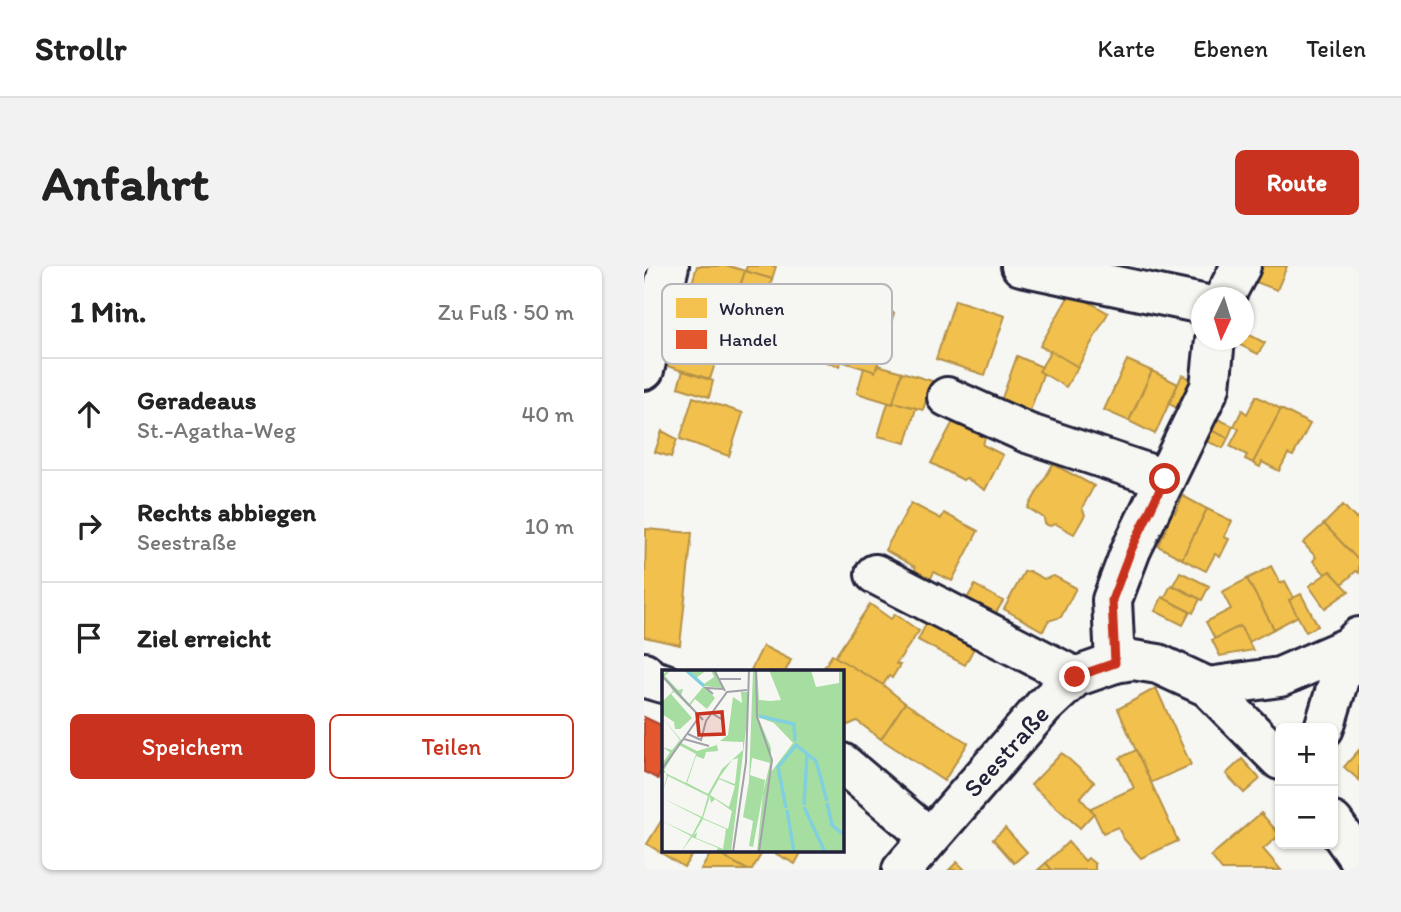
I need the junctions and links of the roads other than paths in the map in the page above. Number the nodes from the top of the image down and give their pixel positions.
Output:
1 (669, 266) edge
2 (1021, 266) edge
3 (1241, 266) edge
4 (665, 284) edge
5 (1230, 287) edge
6 (662, 295) edge
7 (1191, 302) edge
8 (1214, 350) edge
9 (644, 370) edge
10 (947, 397) dead end
11 (1165, 479) junction
12 (875, 574) dead end
13 (1354, 642) edge
14 (1115, 663) junction
15 (644, 672) edge
16 (1075, 677) junction
17 (662, 683) edge
18 (1208, 687) junction
19 (1326, 723) edge
20 (1275, 755) edge
21 (844, 765) edge
22 (1338, 828) edge
23 (929, 837) junction
24 (1359, 859) edge
25 (902, 870) edge

1 - 4 street
2 - 7 street
3 - 5 street
6 - 9 street
8 - 11 street
10 - 11 street
11 - 14 street
12 - 16 street
13 - 18 street
13 - 19 street
14 - 16 street, Seestraße
14 - 18 street, Seestraße
15 - 17 street
16 - 23 street, Seestraße
18 - 20 street, Seestraße
21 - 23 street
22 - 24 street
23 - 25 street, Seestraße

